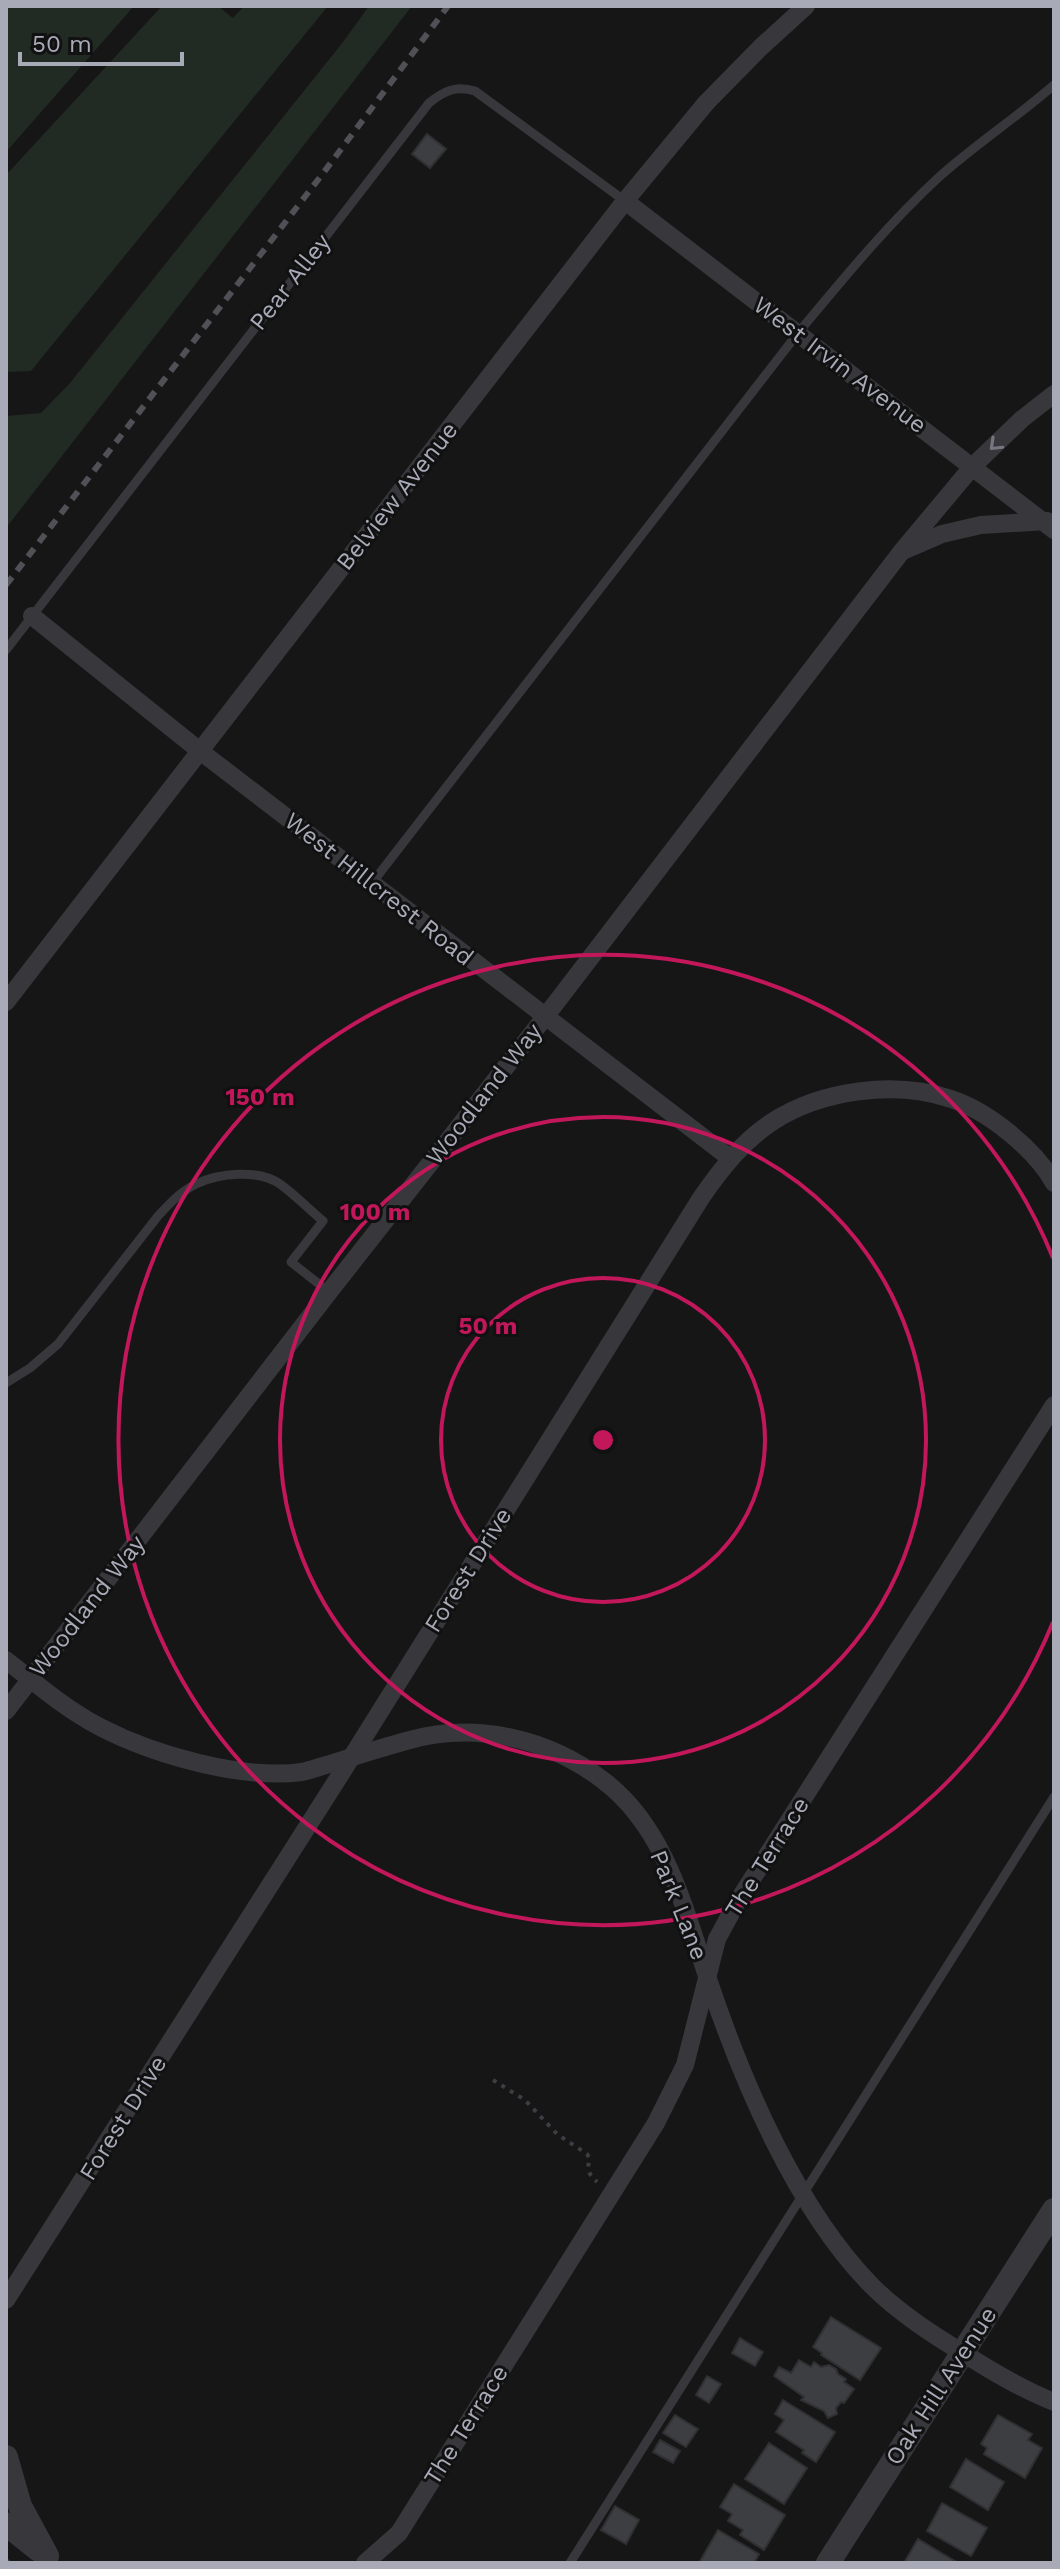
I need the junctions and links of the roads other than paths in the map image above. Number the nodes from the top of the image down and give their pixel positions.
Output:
1 (806, 6) edge
2 (1054, 85) edge
3 (625, 201) junction
4 (798, 333) junction
5 (1054, 394) edge
6 (973, 466) junction
7 (1051, 524) edge
8 (902, 551) junction
9 (32, 616) junction
10 (6, 650) edge
11 (200, 751) junction
12 (372, 883) junction
13 (6, 1002) edge
14 (545, 1017) junction
15 (730, 1158) junction
16 (1054, 1183) edge
17 (329, 1292) junction
18 (6, 1383) edge
19 (1054, 1405) edge
20 (6, 1660) edge
21 (31, 1679) junction
22 (6, 1711) edge
23 (351, 1758) junction
24 (1054, 1797) edge
25 (707, 1976) junction
26 (804, 2194) junction
27 (1054, 2210) edge
28 (6, 2300) edge
29 (963, 2353) junction
30 (1054, 2402) edge
31 (6, 2457) edge
32 (6, 2524) edge
33 (399, 2533) junction
34 (54, 2559) edge
35 (365, 2563) edge
36 (386, 2563) edge
37 (570, 2563) edge
38 (828, 2563) edge

1 - 3 street, Belview Avenue
2 - 4 lane
3 - 4 street, West Irvin Avenue
3 - 9 lane, Pear Alley
3 - 11 street, Belview Avenue
4 - 6 street, West Irvin Avenue
4 - 12 lane
5 -> 6 street, Woodland Way
6 - 7 street, West Irvin Avenue
6 - 8 street, Woodland Way
7 - 8 street, Woodland Way
8 - 14 street, Woodland Way
9 - 10 lane, Pear Alley
9 - 11 street, West Hillcrest Road
11 - 12 street, West Hillcrest Road
11 - 13 street, Belview Avenue
12 - 14 street, West Hillcrest Road
14 - 15 street, West Hillcrest Road
14 - 17 street, Woodland Way
15 - 16 street, Forest Drive
15 - 23 street, Forest Drive
17 - 18 lane
17 - 21 street, Woodland Way
19 - 25 street, The Terrace
20 - 21 street, Park Lane
21 - 22 street, Woodland Way
21 - 23 street, Park Lane
23 - 25 street, Park Lane
23 - 28 street, Forest Drive
24 - 26 lane
25 - 26 street, Park Lane
25 - 33 street, The Terrace
26 - 29 street, Park Lane
26 - 37 lane
27 - 29 street, Oak Hill Avenue
29 - 30 street, Park Lane
29 - 38 street, Oak Hill Avenue
31 - 34 street
32 - 34 street
33 - 35 street, The Terrace
33 - 36 street, The Terrace

